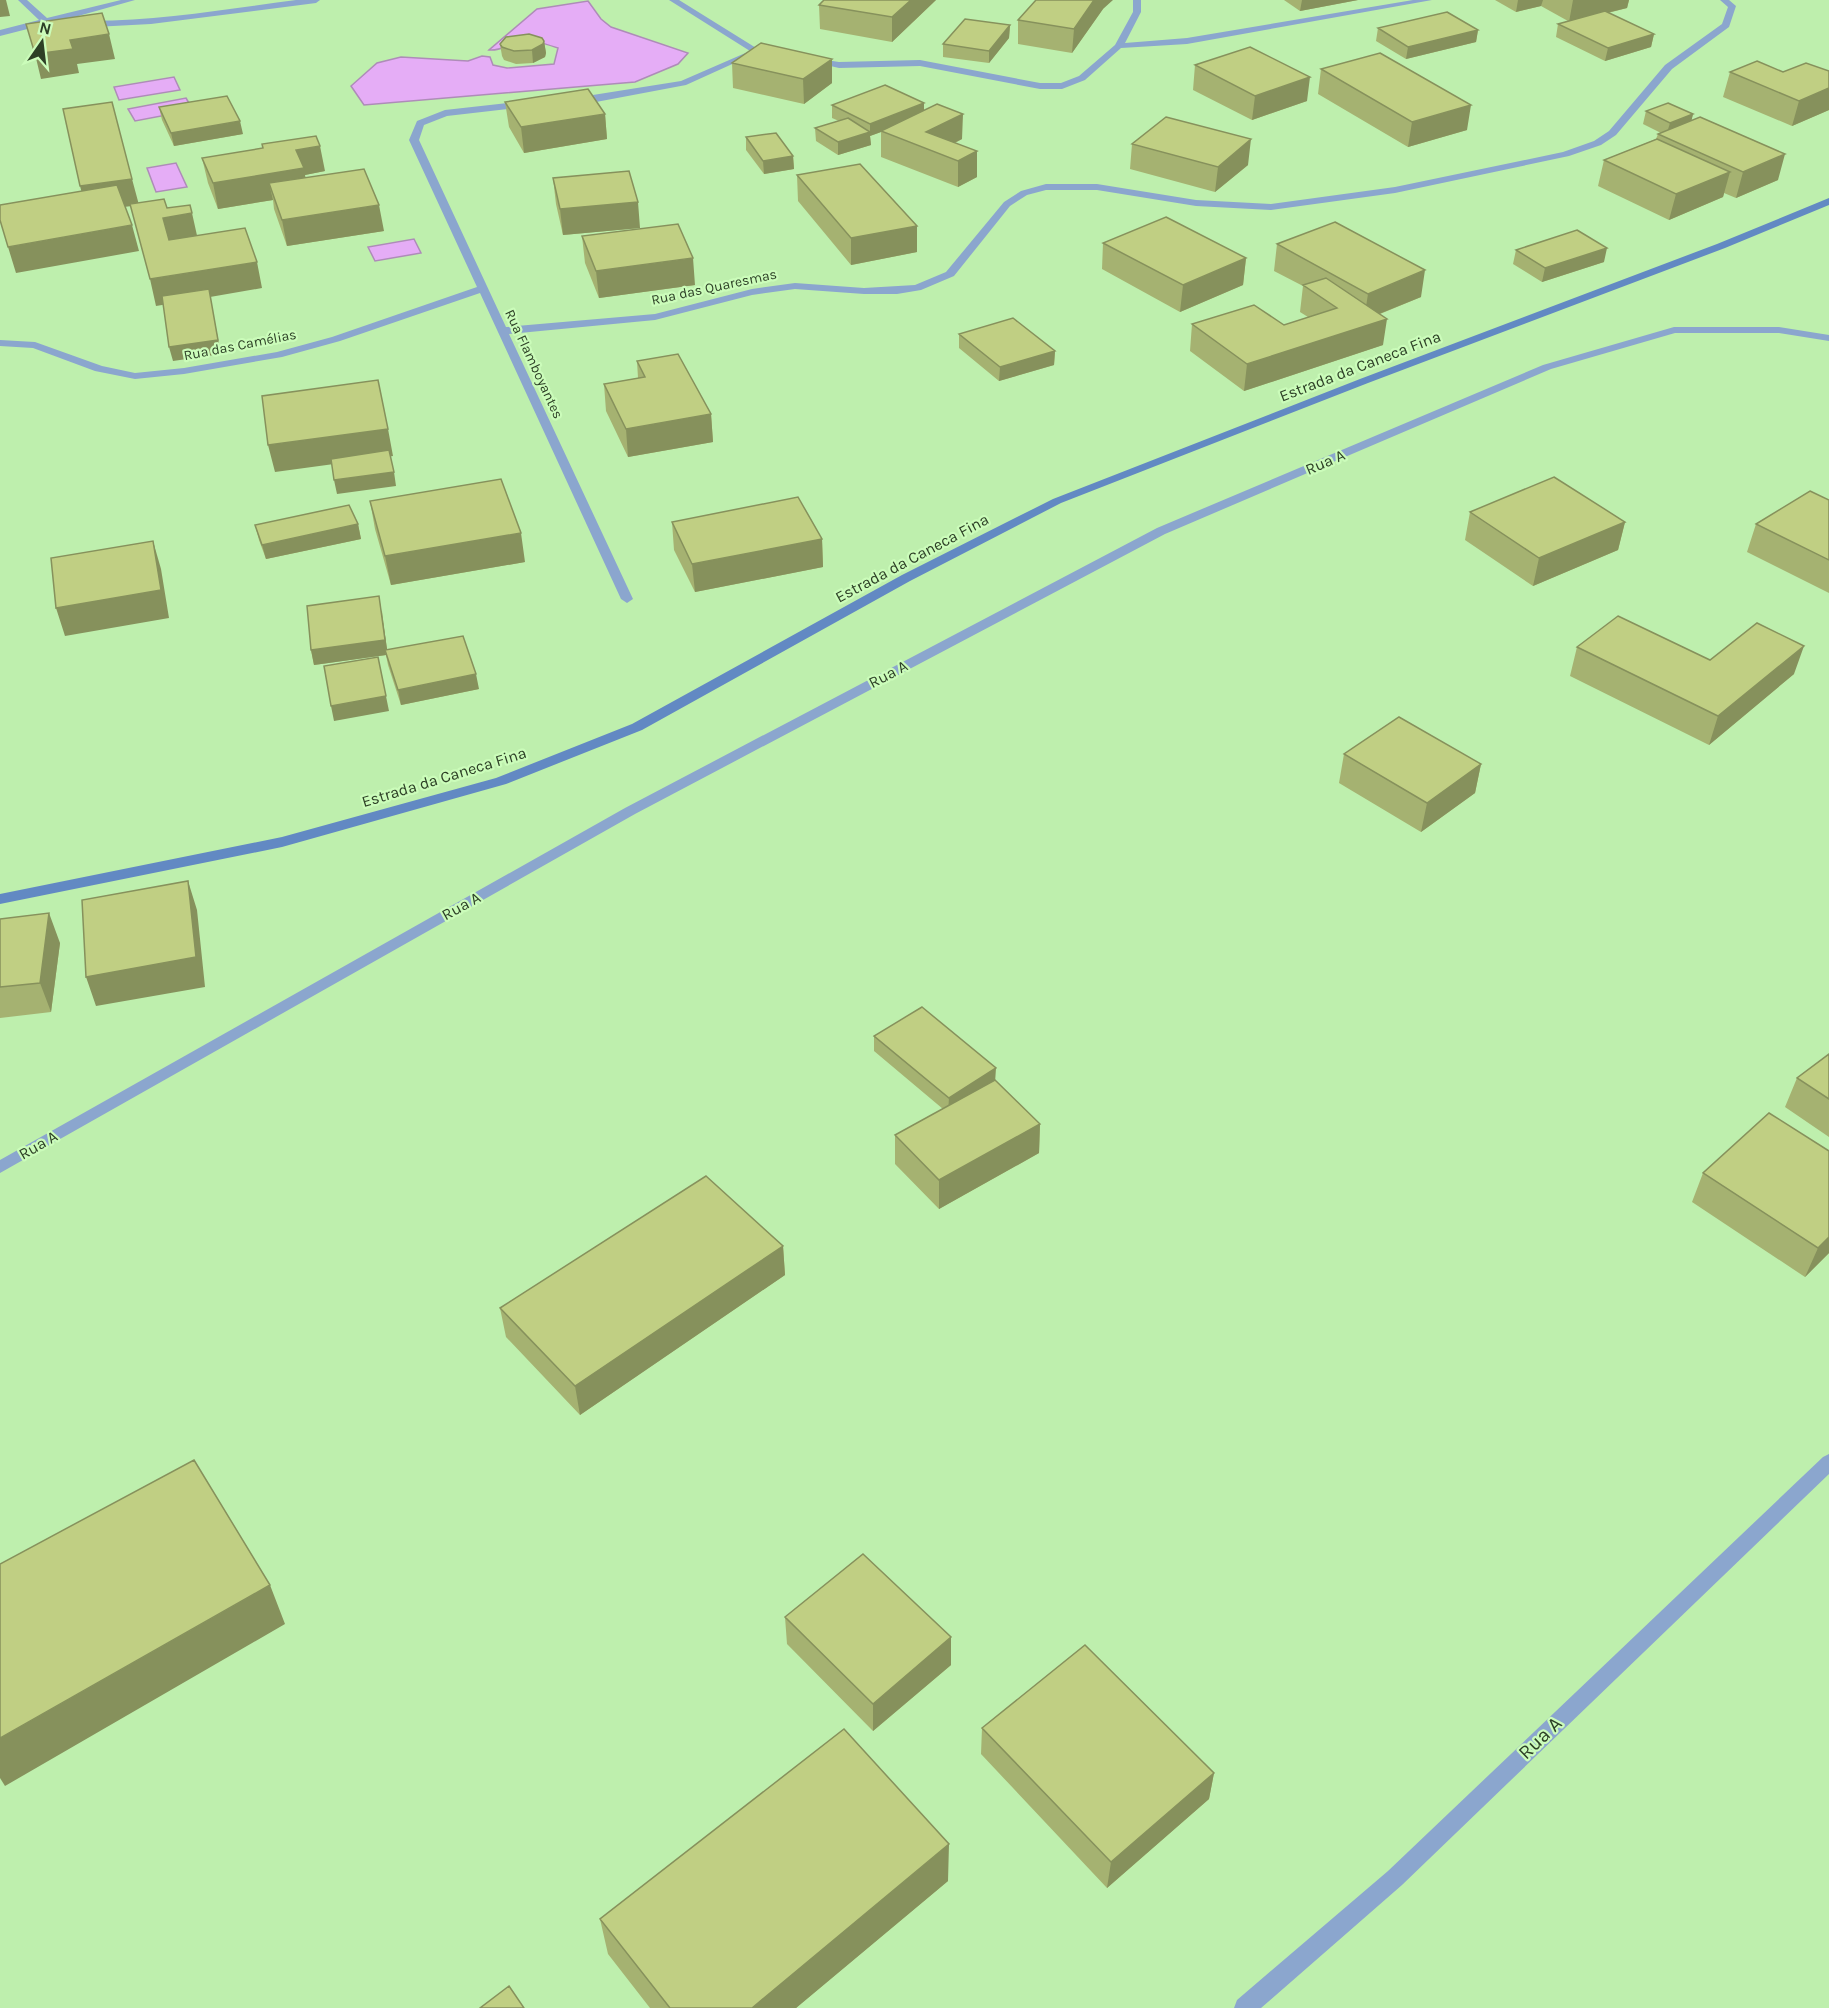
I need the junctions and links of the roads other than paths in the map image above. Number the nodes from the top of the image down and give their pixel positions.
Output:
1 (22, 0) edge
2 (131, 0) edge
3 (316, 0) edge
4 (673, 0) edge
5 (1137, 0) edge
6 (1428, 0) edge
7 (1724, 0) edge
8 (45, 21) junction
9 (0, 33) edge
10 (1119, 46) junction
11 (757, 51) junction
12 (768, 52) edge
13 (807, 60) edge
14 (562, 102) edge
15 (540, 103) edge
16 (1829, 201) edge
17 (482, 290) junction
18 (502, 331) junction
19 (1829, 338) edge
20 (0, 343) edge
21 (627, 599) dead end
22 (0, 899) edge
23 (0, 1167) edge
24 (1829, 1462) edge
25 (1245, 2008) edge

1 - 8 street
2 - 8 street
3 - 8 street
4 - 11 street
5 - 10 street
6 - 10 street
7 - 18 street, Rua das Quaresmas
8 - 9 street
10 - 13 street
11 - 12 street
11 - 14 street
15 - 17 street, Rua Flamboyantes
16 - 22 street, Estrada da Caneca Fina
17 - 18 street, Rua Flamboyantes
17 - 20 street, Rua das Camélias
18 - 21 street, Rua Flamboyantes
19 - 23 street, Rua A
24 - 25 street, Rua A

